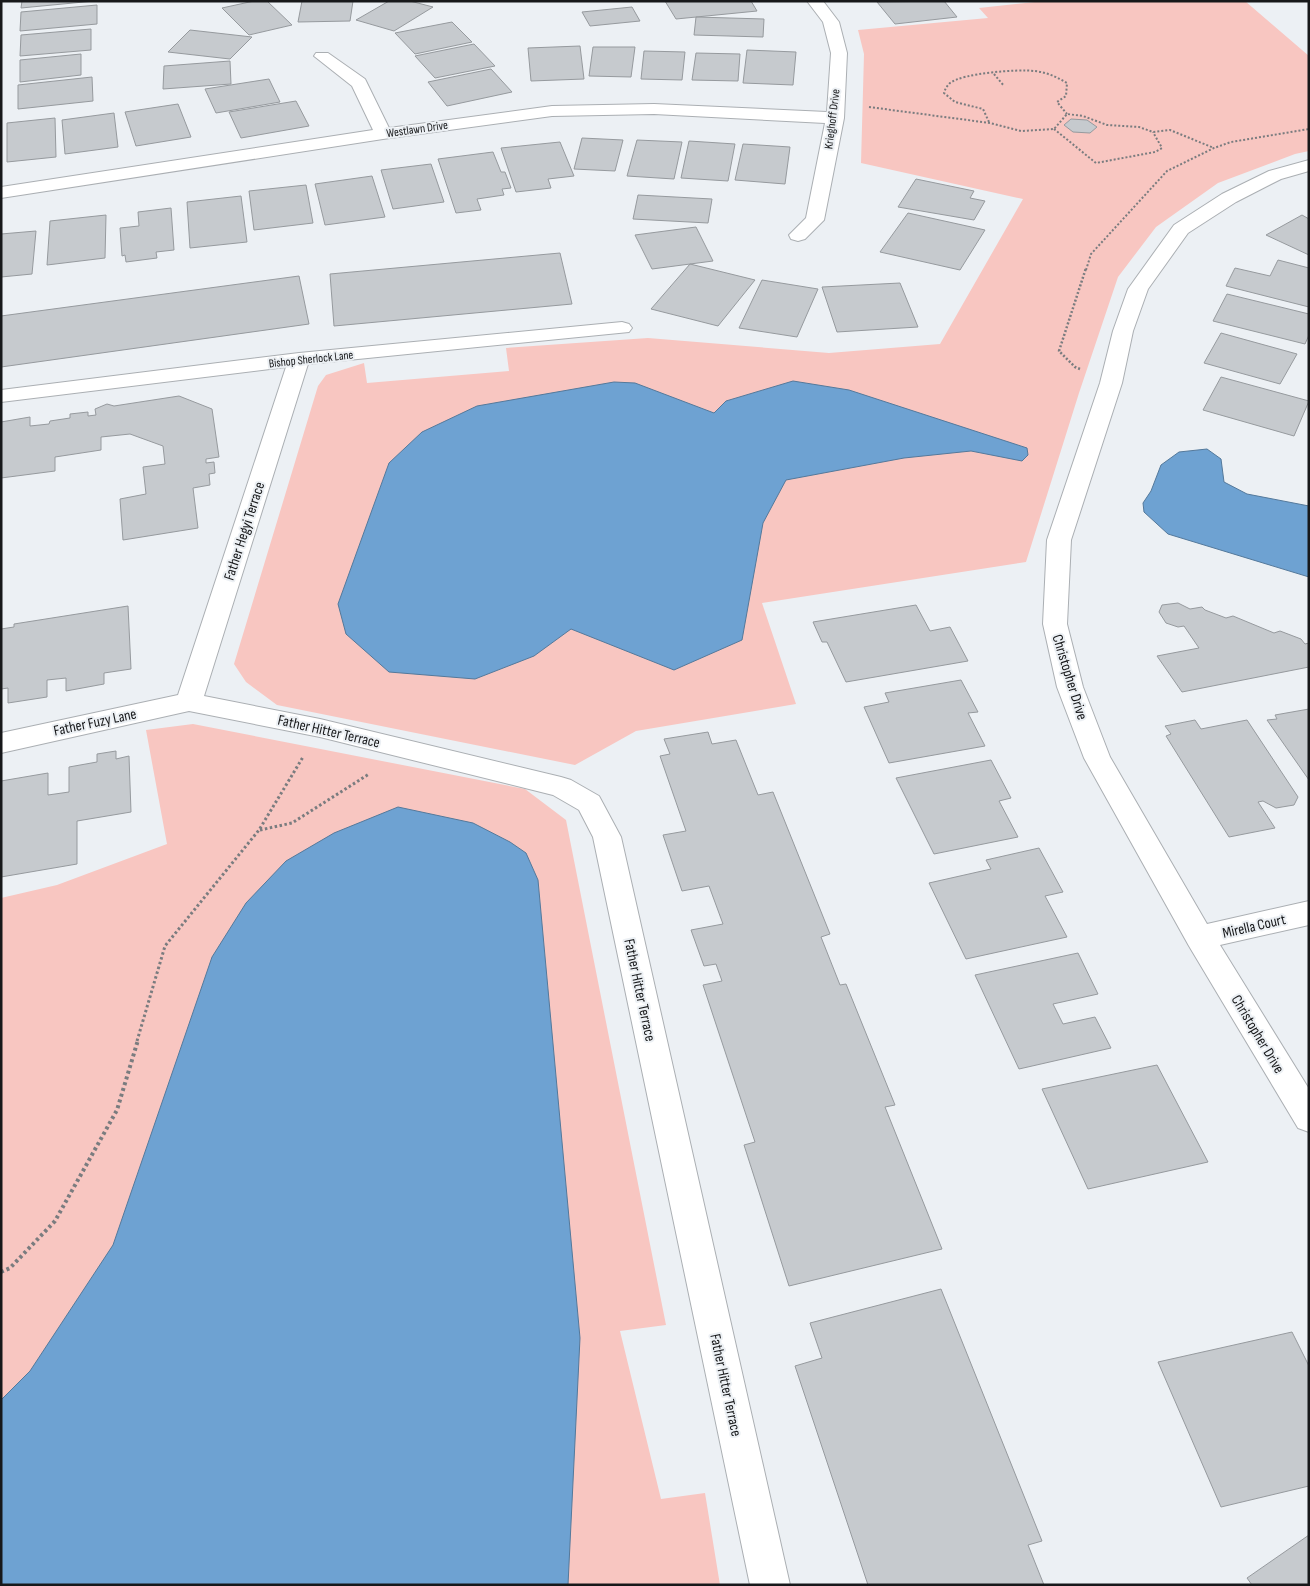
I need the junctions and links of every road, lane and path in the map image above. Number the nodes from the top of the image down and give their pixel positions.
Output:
1 (815, 1) edge
2 (322, 56) dead end
3 (994, 74) junction
4 (1004, 86) dead end
5 (836, 111) junction
6 (1067, 114) junction
7 (990, 123) junction
8 (1054, 129) junction
9 (1153, 132) junction
10 (383, 134) junction
11 (1214, 148) dead end
12 (1309, 165) edge
13 (1, 193) edge
14 (798, 235) dead end
15 (622, 328) dead end
16 (299, 359) junction
17 (1, 396) edge
18 (189, 702) junction
19 (320, 728) junction
20 (1, 743) edge
21 (407, 750) junction
22 (260, 830) junction
23 (1309, 914) edge
24 (1200, 938) junction
25 (1309, 1118) edge
26 (1, 1272) edge
27 (770, 1585) edge

1 - 5 street, Krieghoff Drive
2 - 10 street
3 - 4 path
3 - 6 path
3 - 7 path
5 - 7 path
5 - 10 street, Westlawn Drive
5 - 14 street, Krieghoff Drive
6 - 8 path
6 - 9 path
7 - 8 path
8 - 9 path
9 - 11 path
10 - 13 street, Westlawn Drive
12 - 24 street, Christopher Drive
15 - 16 street, Bishop Sherlock Lane
16 - 17 street, Bishop Sherlock Lane
16 - 18 street, Father Hegyi Terrace
18 - 19 street, Father Hitter Terrace
18 - 20 street, Father Fuzy Lane
19 - 21 street, Father Hitter Terrace
19 - 22 path
21 - 22 path
21 - 27 street, Father Hitter Terrace
22 - 26 path
23 - 24 street, Mirella Court
24 - 25 street, Christopher Drive

